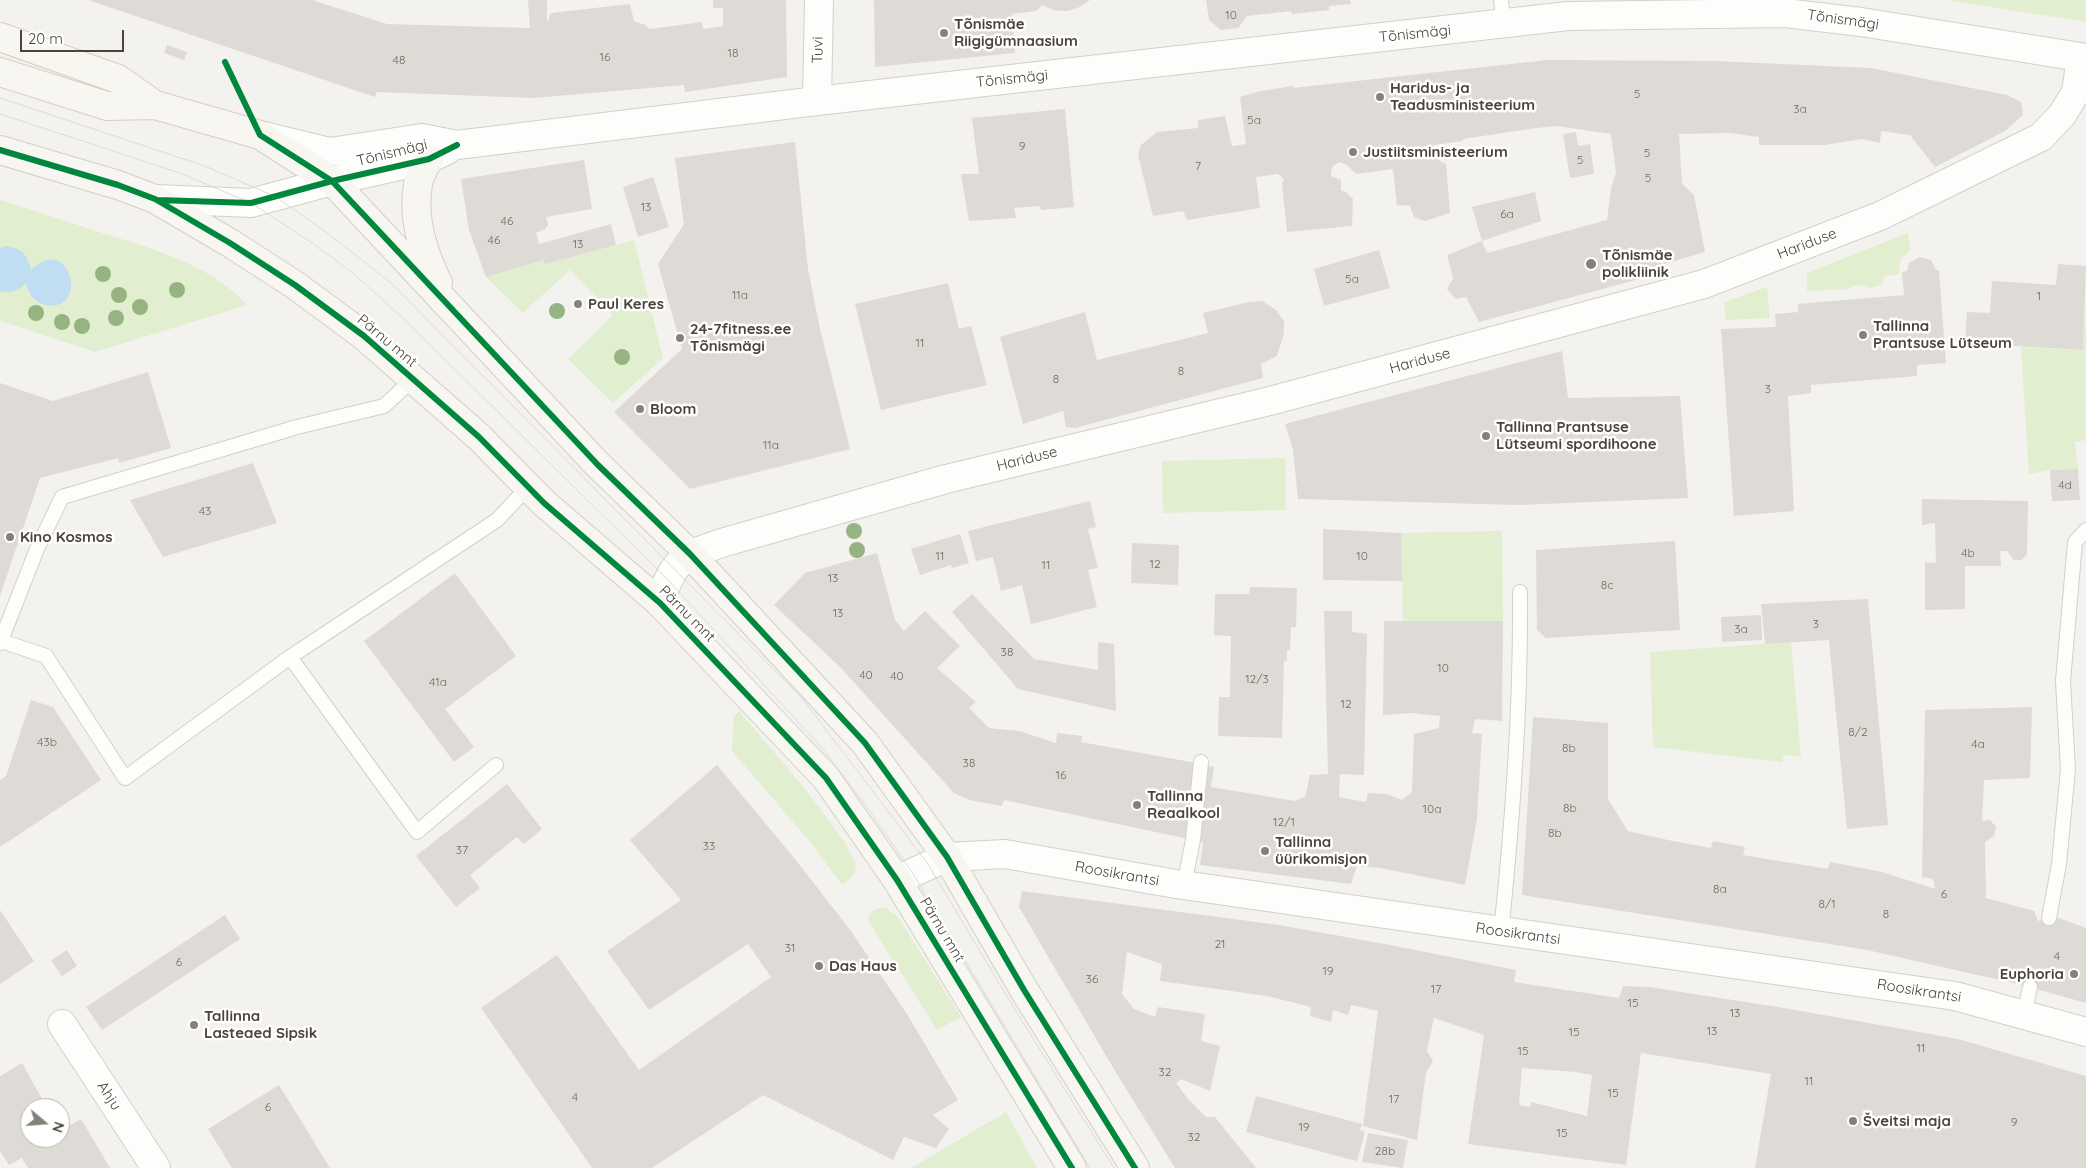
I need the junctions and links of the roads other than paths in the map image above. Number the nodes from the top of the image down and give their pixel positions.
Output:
1 (819, 0) edge
2 (1611, 0) edge
3 (1779, 6) edge
4 (1721, 7) edge
5 (1502, 12) edge
6 (1568, 16) junction
7 (0, 37) edge
8 (2084, 58) edge
9 (0, 72) edge
10 (817, 101) junction
11 (155, 105) junction
12 (260, 135) junction
13 (457, 145) junction
14 (0, 150) edge
15 (429, 159) junction
16 (332, 181) junction
17 (155, 199) junction
18 (446, 300) junction
19 (412, 379) junction
20 (528, 487) junction
21 (2086, 530) edge
22 (690, 554) junction
23 (1520, 592) dead end
24 (660, 603) junction
25 (1, 642) edge
26 (290, 657) junction
27 (1201, 762) dead end
28 (496, 765) dead end
29 (946, 857) junction
30 (897, 880) junction
31 (1184, 885) junction
32 (2049, 918) dead end
33 (1501, 932) junction
34 (2030, 987) dead end
35 (2024, 1015) junction
36 (62, 1024) dead end
37 (2086, 1032) edge
38 (156, 1168) edge
39 (1072, 1168) edge
40 (1135, 1168) edge

1 - 10 street, Tuvi
2 - 6 street, Tõnismägi
3 - 4 street, Tõnismägi
3 - 8 street, Tõnismägi
4 - 6 street, Tõnismägi
5 - 6 street, Tõnismägi
5 - 10 street, Tõnismägi
7 - 11 main road
8 - 22 street, Hariduse
9 - 11 main road
10 - 13 street, Tõnismägi
11 - 12 main road
12 - 13 street, Tõnismägi
12 - 16 main road
13 - 15 street, Tõnismägi
14 - 17 main road, Pärnu mnt
15 - 16 street, Tõnismägi
15 - 18 main road
16 - 17 street, Pärnu mnt
16 - 18 main road
17 - 19 main road, Pärnu mnt
18 - 22 main road
19 - 20 main road, Pärnu mnt
19 - 25 lane
20 - 24 main road, Pärnu mnt
20 - 26 lane
21 - 32 lane
22 - 24 street
22 - 29 main road
23 - 33 lane
24 - 30 main road, Pärnu mnt
25 - 26 lane
26 - 28 lane
27 - 31 lane
29 - 30 street
29 - 31 street, Roosikrantsi
29 - 40 main road
30 - 39 main road, Pärnu mnt
31 - 33 street, Roosikrantsi
33 - 35 street, Roosikrantsi
34 - 35 lane
35 - 37 street, Roosikrantsi
36 - 38 street, Ahju

